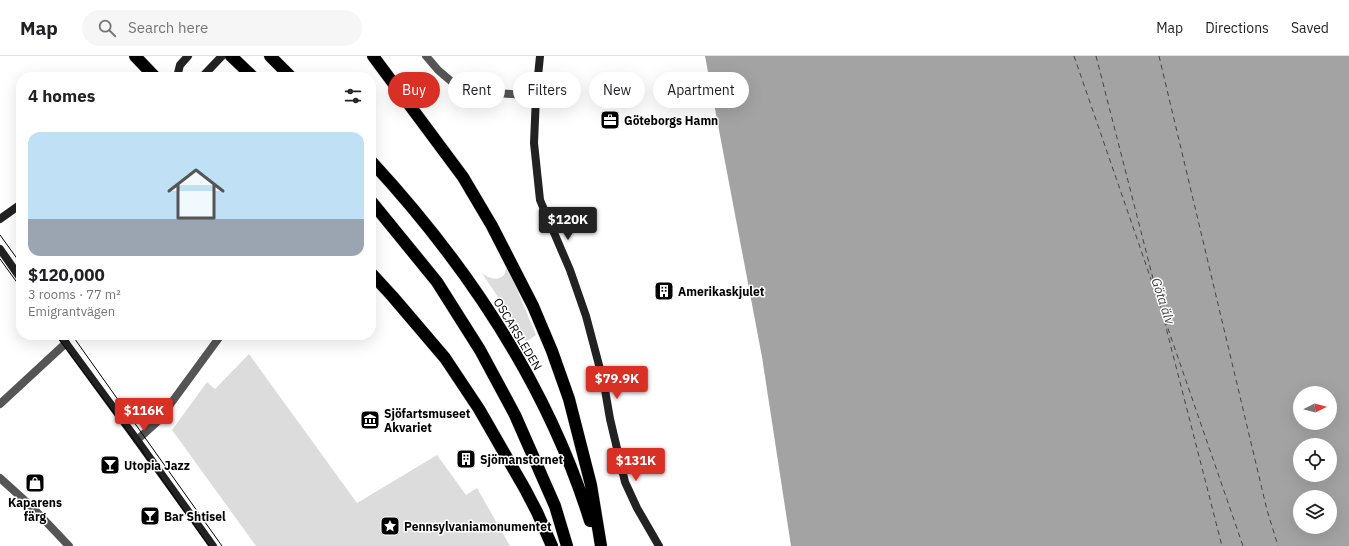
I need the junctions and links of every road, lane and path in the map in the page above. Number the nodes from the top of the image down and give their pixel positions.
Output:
1 (135, 56) edge
2 (188, 56) edge
3 (222, 56) edge
4 (232, 56) edge
5 (270, 56) edge
6 (373, 56) edge
7 (426, 56) edge
8 (540, 56) edge
9 (150, 72) edge
10 (178, 72) edge
11 (207, 72) edge
12 (248, 72) edge
13 (286, 72) edge
14 (538, 72) edge
15 (513, 94) edge
16 (535, 108) edge
17 (376, 167) edge
18 (376, 207) edge
19 (16, 208) edge
20 (0, 219) edge
21 (0, 249) edge
22 (16, 272) edge
23 (376, 278) edge
24 (64, 340) edge
25 (218, 340) edge
26 (66, 343) junction
27 (0, 404) edge
28 (137, 440) junction
29 (0, 478) edge
30 (213, 545) edge
31 (69, 546) edge
32 (552, 546) edge
33 (567, 546) edge
34 (599, 546) edge
35 (659, 546) edge

1 - 9 highway
2 - 10 street
3 - 11 street
4 - 12 highway
5 - 13 highway
6 - 34 highway
7 - 15 street
8 - 14 street
16 - 35 street
17 - 34 highway, OSCARSLEDEN
18 - 33 highway
19 - 20 street
21 - 22 street
23 - 32 highway
24 - 26 street
25 - 28 street
26 - 27 street
26 - 28 street
28 - 30 street
29 - 31 street

